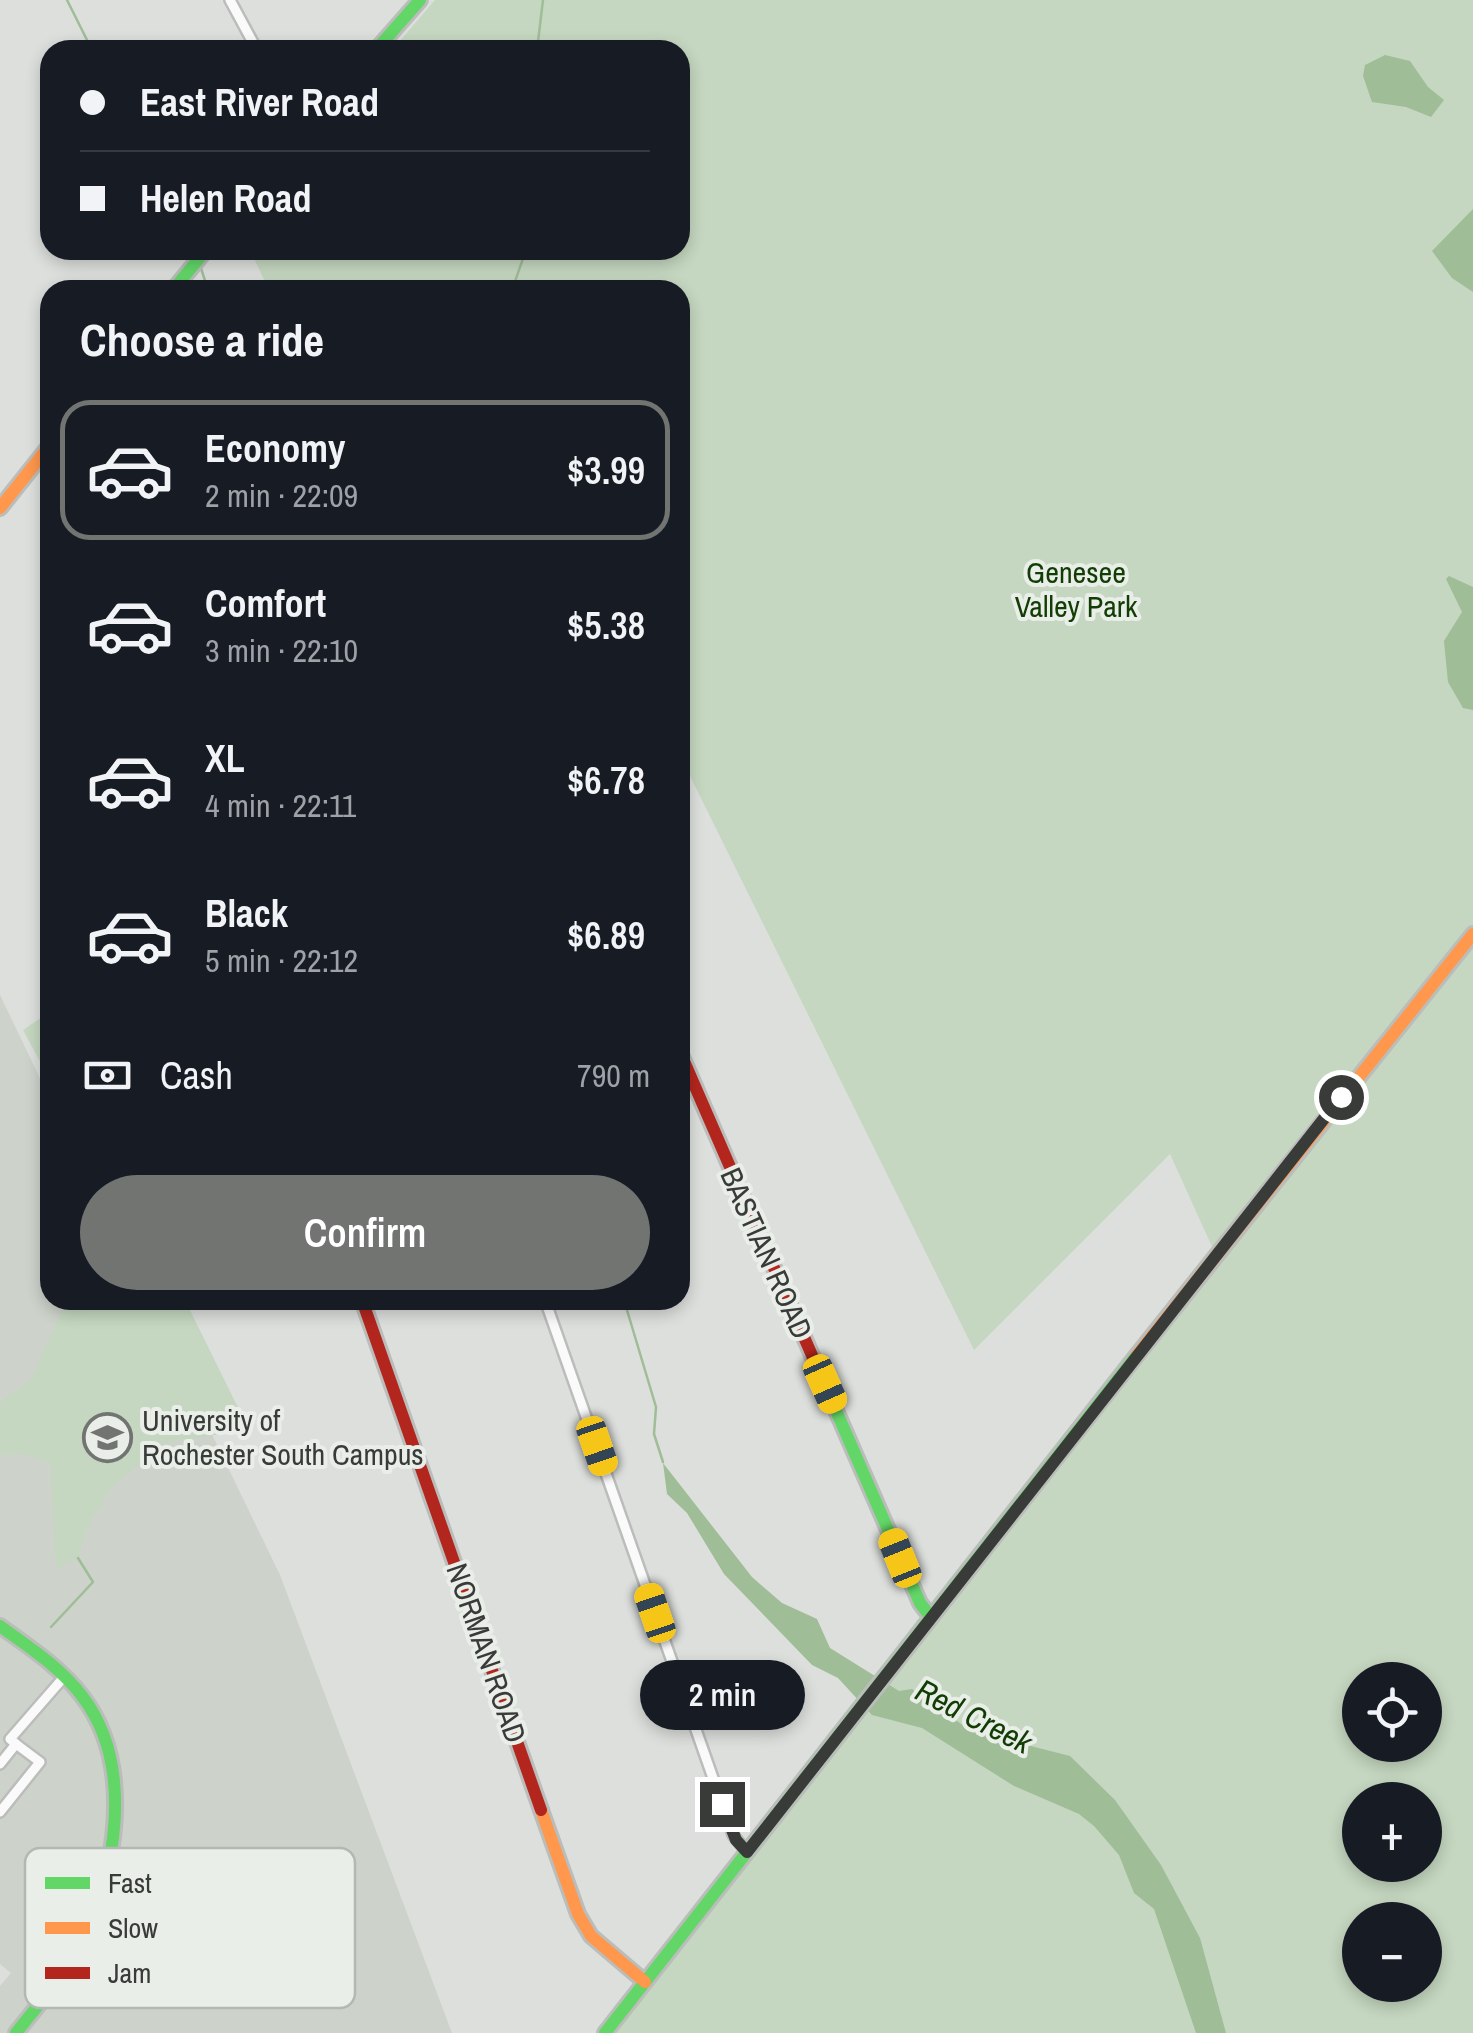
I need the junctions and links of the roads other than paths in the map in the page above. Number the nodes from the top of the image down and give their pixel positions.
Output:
1 (230, 0) edge
2 (420, 0) edge
3 (252, 40) edge
4 (385, 40) edge
5 (198, 260) edge
6 (181, 280) edge
7 (40, 458) edge
8 (0, 508) edge
9 (1473, 934) edge
10 (690, 1075) edge
11 (366, 1310) edge
12 (549, 1310) edge
13 (930, 1616) junction
14 (0, 1626) edge
15 (64, 1677) junction
16 (16, 1744) junction
17 (0, 1764) edge
18 (0, 1812) edge
19 (107, 1848) edge
20 (747, 1852) junction
21 (645, 1982) junction
22 (33, 2008) edge
23 (16, 2033) edge
24 (605, 2033) edge

1 - 3 street
2 - 4 street
5 - 6 street
7 - 8 street
9 - 13 street
10 - 13 street, BASTIAN ROAD
11 - 21 street, NORMAN ROAD
12 - 20 street
13 - 20 street
14 - 15 street
15 - 16 street
15 - 19 street
16 - 17 street
16 - 18 street
20 - 21 street
21 - 24 street
22 - 23 street

